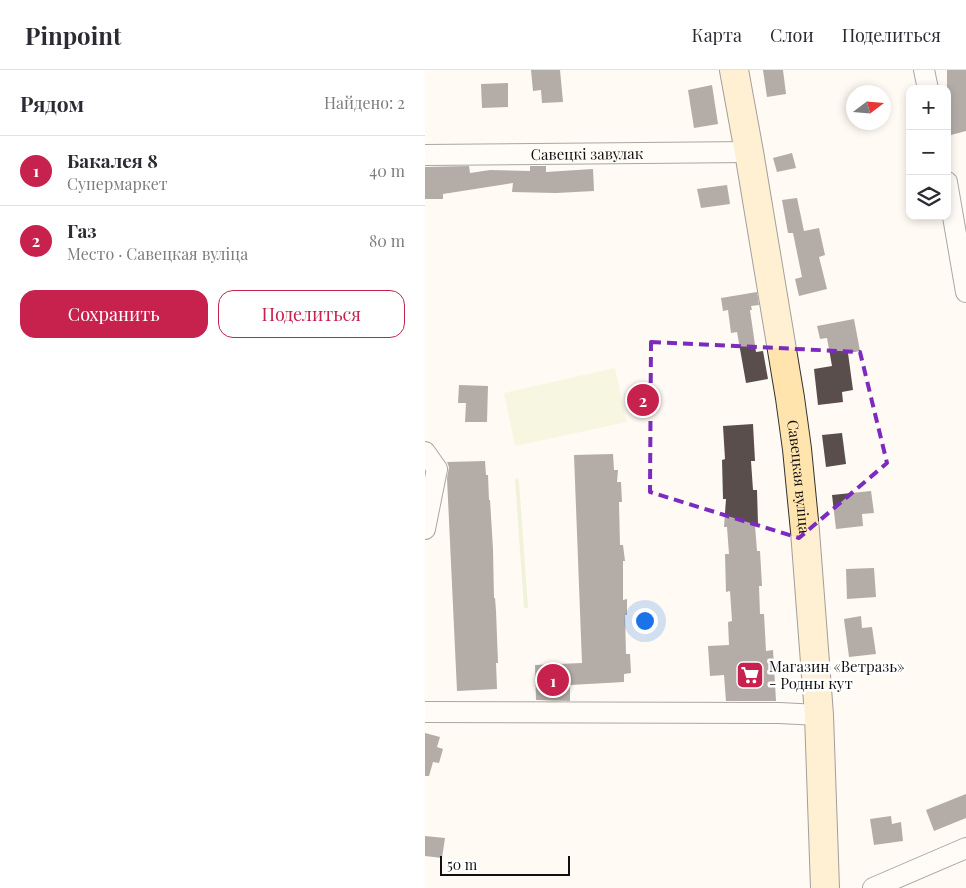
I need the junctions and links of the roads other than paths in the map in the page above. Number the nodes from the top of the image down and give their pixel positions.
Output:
1 (734, 70) edge
2 (924, 70) edge
3 (927, 85) edge
4 (749, 152) junction
5 (425, 155) edge
6 (951, 205) edge
7 (966, 292) edge
8 (425, 452) edge
9 (425, 529) edge
10 (425, 712) edge
11 (819, 715) junction
12 (966, 848) edge
13 (825, 888) edge
14 (873, 888) edge

1 - 4 street, Савецкая вуліца
2 - 3 street
4 - 5 street, Савецкі завулак
4 - 11 street, Савецкая вуліца
6 - 7 street
8 - 9 street
10 - 11 street
11 - 13 street, Савецкая вуліца
12 - 14 street

